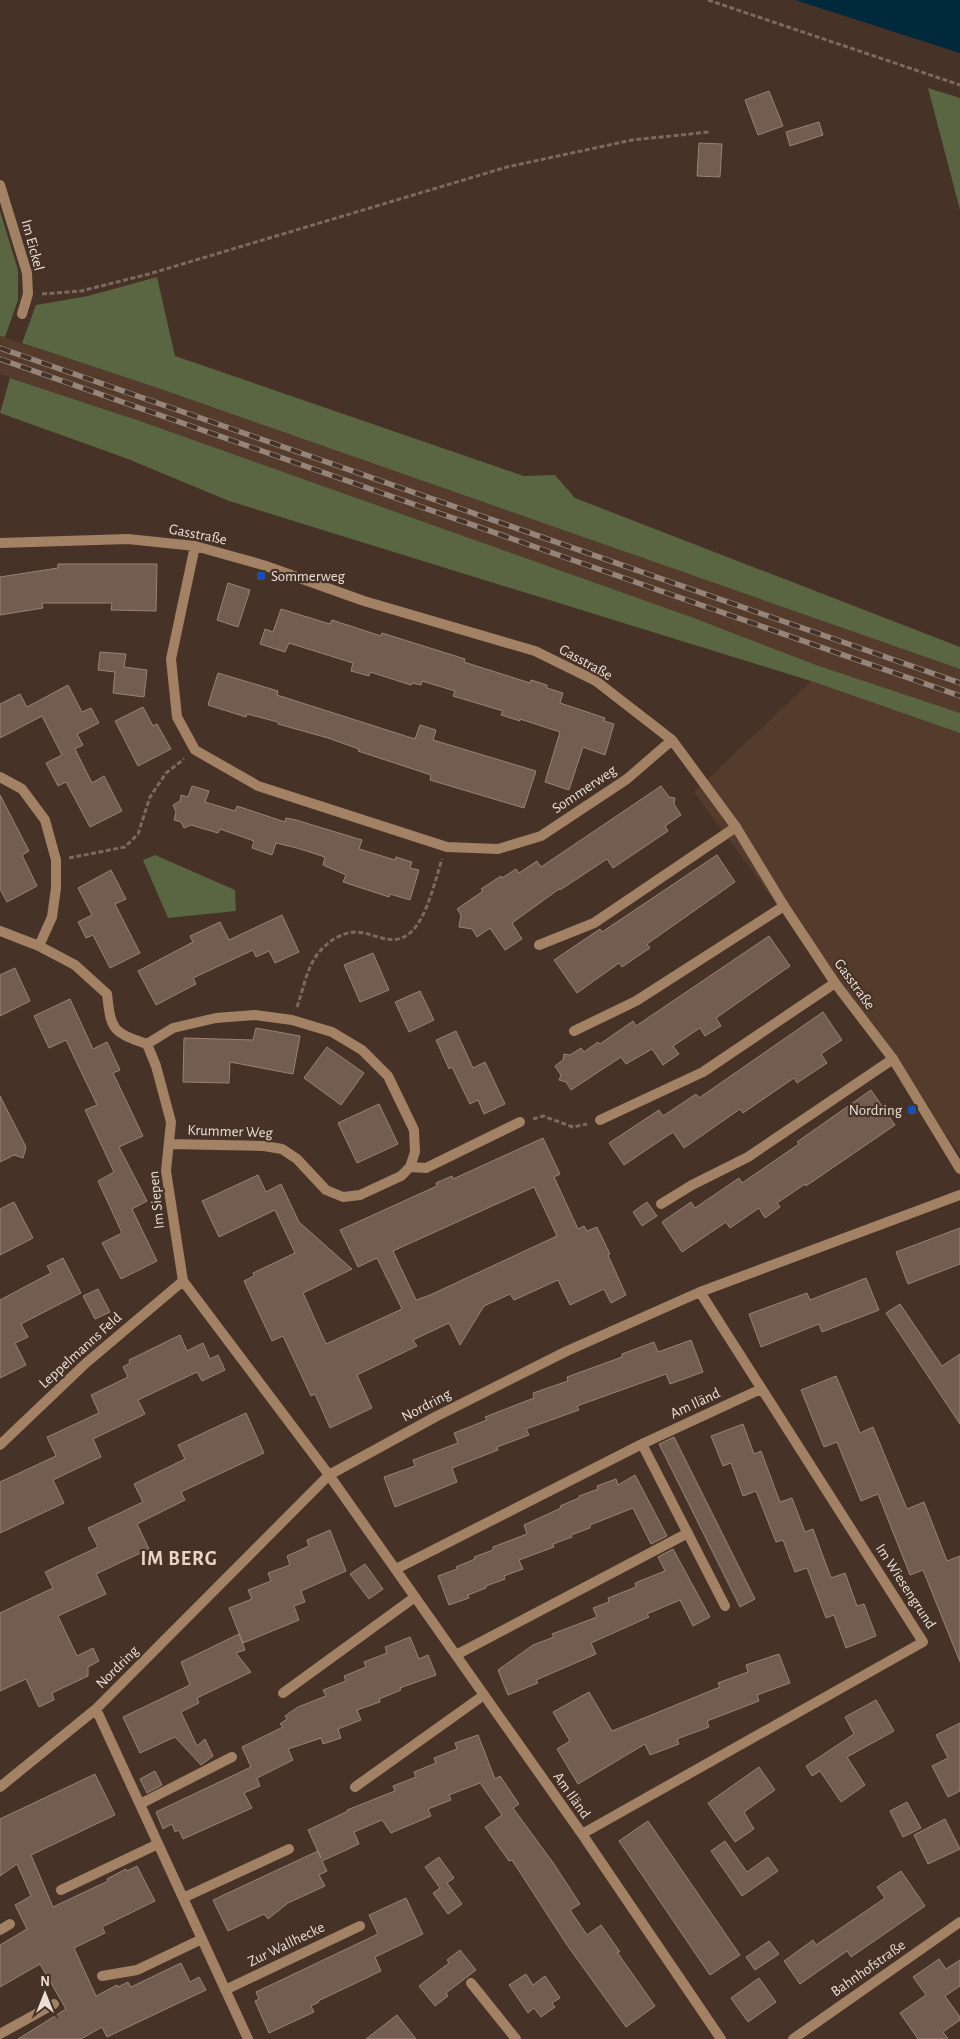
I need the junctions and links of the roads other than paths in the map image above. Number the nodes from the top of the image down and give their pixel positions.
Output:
1 (0, 185) edge
2 (22, 314) dead end
3 (0, 542) edge
4 (195, 546) junction
5 (672, 740) junction
6 (0, 778) edge
7 (736, 827) junction
8 (784, 906) junction
9 (0, 931) edge
10 (539, 945) dead end
11 (39, 946) junction
12 (835, 983) junction
13 (574, 1031) dead end
14 (146, 1044) junction
15 (893, 1059) junction
16 (600, 1120) road end
17 (520, 1122) road end
18 (169, 1144) junction
19 (410, 1167) junction
20 (960, 1169) edge
21 (960, 1195) edge
22 (661, 1204) dead end
23 (183, 1281) junction
24 (700, 1292) junction
25 (761, 1388) junction
26 (2, 1439) edge
27 (642, 1444) junction
28 (329, 1474) junction
29 (688, 1533) junction
30 (396, 1569) junction
31 (415, 1596) junction
32 (725, 1606) dead end
33 (456, 1656) junction
34 (283, 1693) dead end
35 (484, 1695) junction
36 (96, 1709) junction
37 (232, 1757) dead end
38 (0, 1787) edge
39 (355, 1788) dead end
40 (140, 1804) junction
41 (582, 1834) junction
42 (158, 1844) junction
43 (289, 1849) dead end
44 (61, 1890) dead end
45 (183, 1898) junction
46 (960, 1922) edge
47 (10, 1924) dead end
48 (360, 1926) dead end
49 (0, 1930) edge
50 (202, 1939) junction
51 (102, 1976) dead end
52 (471, 1983) dead end
53 (226, 1990) junction
54 (54, 2004) dead end
55 (0, 2034) edge
56 (248, 2039) edge
57 (516, 2039) edge
58 (721, 2039) edge
59 (793, 2039) edge

1 - 2 street, Im Eickel
3 - 4 street, Gasstraße
4 - 5 street, Gasstraße
4 - 5 street, Sommerweg
5 - 7 street, Gasstraße
6 - 11 street
7 - 8 street, Gasstraße
7 - 10 street
8 - 12 street, Gasstraße
8 - 13 street
9 - 11 street
11 - 14 street
12 - 15 street, Gasstraße
12 - 16 street
14 - 18 street, Im Siepen
14 - 19 street
15 - 20 street, Gasstraße
15 - 22 street
17 - 19 street
18 - 19 street, Krummer Weg
18 - 23 street, Im Siepen
21 - 24 street, Nordring
23 - 26 street, Leppelmanns Feld
23 - 28 street, Im Siepen
24 - 25 street, Im Wiesengrund
24 - 28 street, Nordring
25 - 27 street, Am Iländ
25 - 41 street, Im Wiesengrund
27 - 29 street
27 - 30 street, Am Iländ
28 - 30 street, Am Iländ
28 - 36 street, Nordring
29 - 32 street
29 - 33 street
30 - 31 street, Am Iländ
31 - 33 street, Am Iländ
31 - 34 street
33 - 35 street, Am Iländ
35 - 39 street
35 - 41 street, Am Iländ
36 - 38 street, Nordring
36 - 40 street
37 - 40 street
40 - 42 street
41 - 58 street, Am Iländ
42 - 44 street
42 - 45 street
43 - 45 street
45 - 50 street
46 - 59 street, Bahnhofstraße
47 - 49 street
48 - 53 street, Zur Wallhecke
50 - 51 street
50 - 53 street
52 - 57 street
53 - 56 street
54 - 55 street

